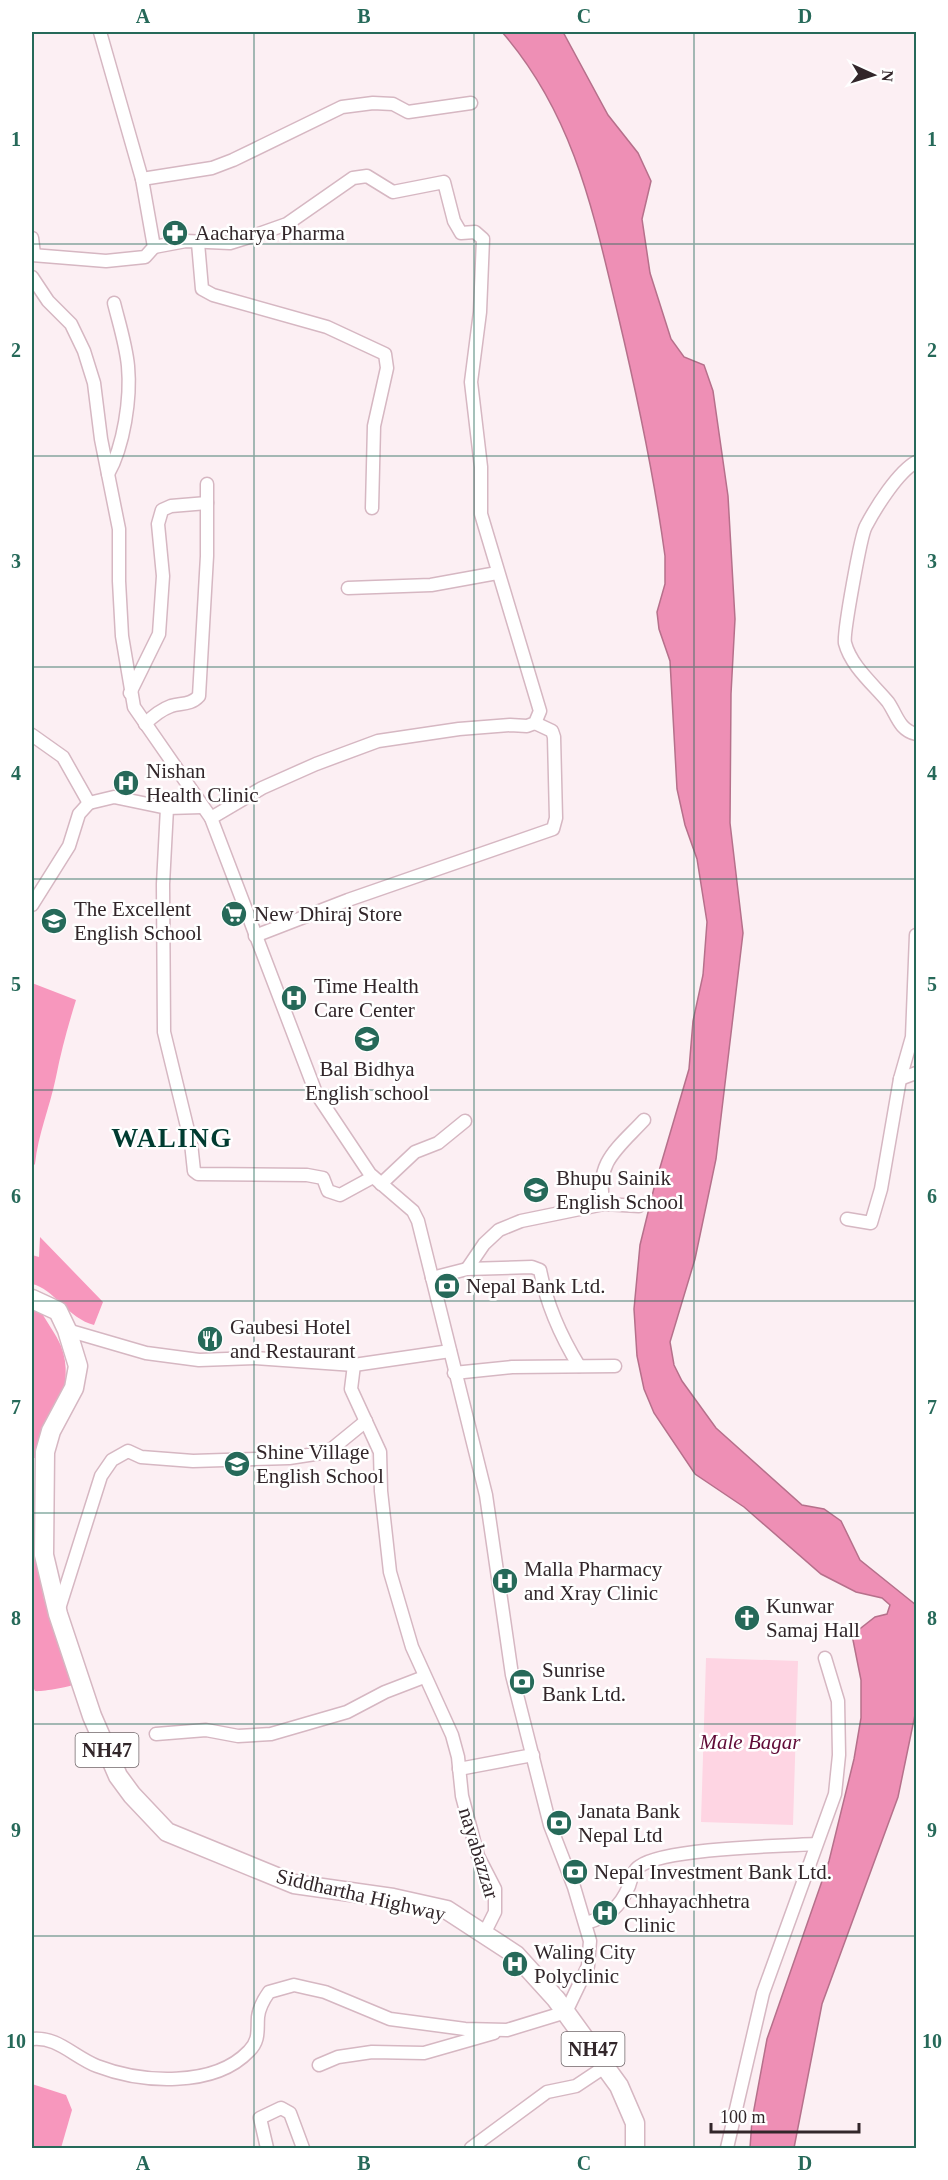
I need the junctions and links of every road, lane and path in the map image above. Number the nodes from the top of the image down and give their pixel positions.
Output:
1 (100, 32) edge
2 (471, 103) dead end
3 (142, 179) junction
4 (32, 238) edge
5 (198, 243) junction
6 (154, 246) junction
7 (33, 255) edge
8 (32, 277) edge
9 (114, 303) dead end
10 (916, 462) edge
11 (108, 474) junction
12 (207, 484) dead end
13 (207, 502) junction
14 (372, 508) dead end
15 (497, 573) junction
16 (348, 588) dead end
17 (130, 693) junction
18 (535, 723) junction
19 (145, 724) junction
20 (916, 734) edge
21 (32, 735) edge
22 (89, 803) junction
23 (202, 807) junction
24 (167, 808) junction
25 (211, 818) junction
26 (32, 904) edge
27 (916, 935) edge
28 (255, 936) junction
29 (916, 1073) edge
30 (900, 1079) junction
31 (644, 1120) dead end
32 (465, 1121) dead end
33 (377, 1180) junction
34 (604, 1204) junction
35 (639, 1206) dead end
36 (848, 1219) dead end
37 (466, 1269) junction
38 (432, 1278) junction
39 (32, 1299) edge
40 (68, 1330) junction
41 (450, 1351) junction
42 (354, 1365) junction
43 (579, 1366) junction
44 (615, 1366) dead end
45 (454, 1373) junction
46 (366, 1421) junction
47 (38, 1472) edge
48 (58, 1614) junction
49 (825, 1658) dead end
50 (424, 1677) junction
51 (156, 1734) dead end
52 (532, 1755) junction
53 (459, 1769) junction
54 (816, 1844) junction
55 (586, 1923) junction
56 (484, 1934) junction
57 (566, 2012) junction
58 (507, 2030) junction
59 (32, 2038) edge
60 (319, 2065) dead end
61 (606, 2066) junction
62 (267, 2148) edge
63 (303, 2148) edge
64 (471, 2148) edge
65 (635, 2148) edge
66 (727, 2148) edge

1 - 3 street
2 - 3 street
3 - 6 street
4 - 7 street
5 - 6 street
5 - 14 street
5 - 15 street
6 - 7 street
8 - 11 street
9 - 11 street
10 - 20 street
11 - 17 street
12 - 13 street
13 - 17 street
13 - 19 street
15 - 16 street
15 - 18 street
17 - 19 street
18 - 25 street
18 - 28 street
19 - 23 street
21 - 22 street
22 - 24 street
22 - 26 street
23 - 24 street
23 - 25 street
24 - 33 street
25 - 28 street
27 - 30 street
28 - 33 street
29 - 30 street
30 - 36 street
31 - 34 street
32 - 33 street
33 - 38 street
34 - 35 street
34 - 37 street
37 - 38 street
37 - 43 street
38 - 41 street
39 - 40 highway, Siddhartha Highway / NH47
40 - 42 street
40 - 47 highway, Siddhartha Highway / NH47
41 - 42 street
41 - 45 street
42 - 46 street, nayabazzar
43 - 44 street
43 - 45 street
45 - 52 street
46 - 48 street
46 - 50 street, nayabazzar
47 - 48 highway, Siddhartha Highway / NH47
48 - 56 highway, Siddhartha Highway / NH47
49 - 54 street
50 - 51 street
50 - 53 street, nayabazzar
52 - 53 street
52 - 55 street
53 - 56 street, nayabazzar
54 - 55 street
54 - 66 street
55 - 57 street
56 - 57 highway, Siddhartha Highway / NH47
57 - 58 street
57 - 61 highway, Siddhartha Highway / NH47
58 - 59 street
58 - 60 street
61 - 64 street
61 - 65 highway, Siddhartha Highway / NH47
62 - 63 street

